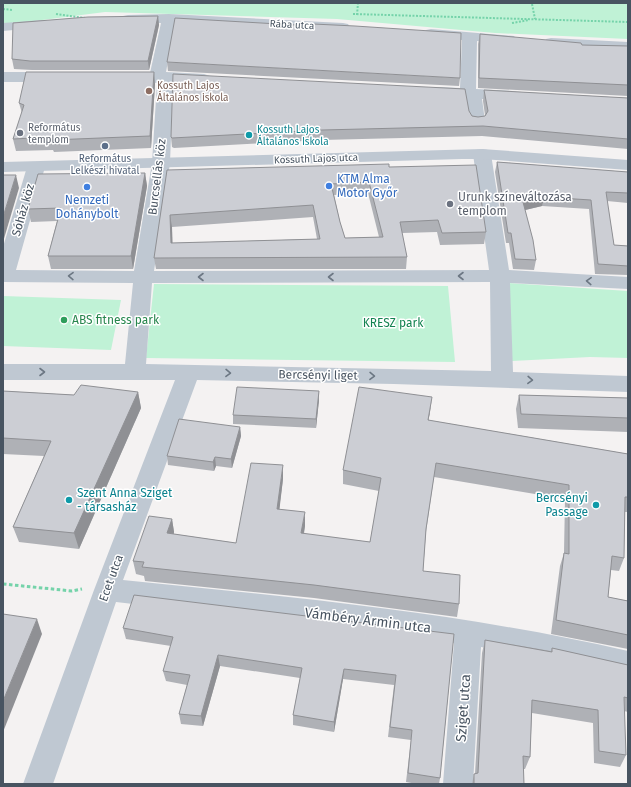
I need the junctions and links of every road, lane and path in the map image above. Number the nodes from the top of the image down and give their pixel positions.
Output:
1 (358, 3) edge
2 (532, 4) edge
3 (169, 18) junction
4 (117, 19) edge
5 (357, 21) joint
6 (58, 22) edge
7 (628, 22) edge
8 (3, 27) edge
9 (417, 32) edge
10 (470, 36) junction
11 (524, 40) edge
12 (539, 41) edge
13 (628, 47) edge
14 (72, 77) edge
15 (111, 77) edge
16 (161, 77) junction
17 (3, 78) edge
18 (220, 80) edge
19 (423, 92) edge
20 (470, 94) junction
21 (526, 97) edge
22 (477, 121) edge
23 (482, 154) junction
24 (161, 163) junction
25 (628, 165) edge
26 (3, 167) edge
27 (36, 167) junction
28 (3, 276) edge
29 (500, 276) junction
30 (142, 277) junction
31 (628, 283) edge
32 (135, 371) junction
33 (3, 372) edge
34 (190, 373) junction
35 (502, 379) junction
36 (628, 384) edge
37 (3, 584) edge
38 (107, 590) junction
39 (468, 632) junction
40 (628, 664) edge
41 (38, 784) edge
42 (458, 784) edge

1 - 5 path
2 - 7 path
3 - 4 street, Rába utca
3 - 5 street, Rába utca
3 - 16 street, Burcsellás köz
6 - 8 street
9 - 10 street
10 - 11 street
10 - 20 street
12 - 13 street
14 - 17 street
15 - 16 street
16 - 18 street
16 - 24 street, Burcsellás köz
19 - 20 street
20 - 21 street
20 - 22 street
23 - 24 street, Kossuth Lajos utca
23 - 25 street, Kossuth Lajos utca
23 - 29 street
24 - 27 street, Kossuth Lajos utca
24 - 30 street, Burcsellás köz
26 - 27 street, Kossuth Lajos utca
27 - 28 street, Sóház köz
30 -> 28 street
29 -> 30 street
31 -> 29 street
29 - 35 street
30 - 32 street
33 -> 32 street, Bercsényi liget
32 - 34 street, Bercsényi liget
34 -> 35 street, Bercsényi liget
34 - 38 street, Ecet utca
35 -> 36 street, Bercsényi liget
37 - 38 path
38 - 39 street, Vámbéry Ármin utca
38 - 41 street, Ecet utca
39 - 40 street, Vámbéry Ármin utca
39 - 42 street, Sziget utca

